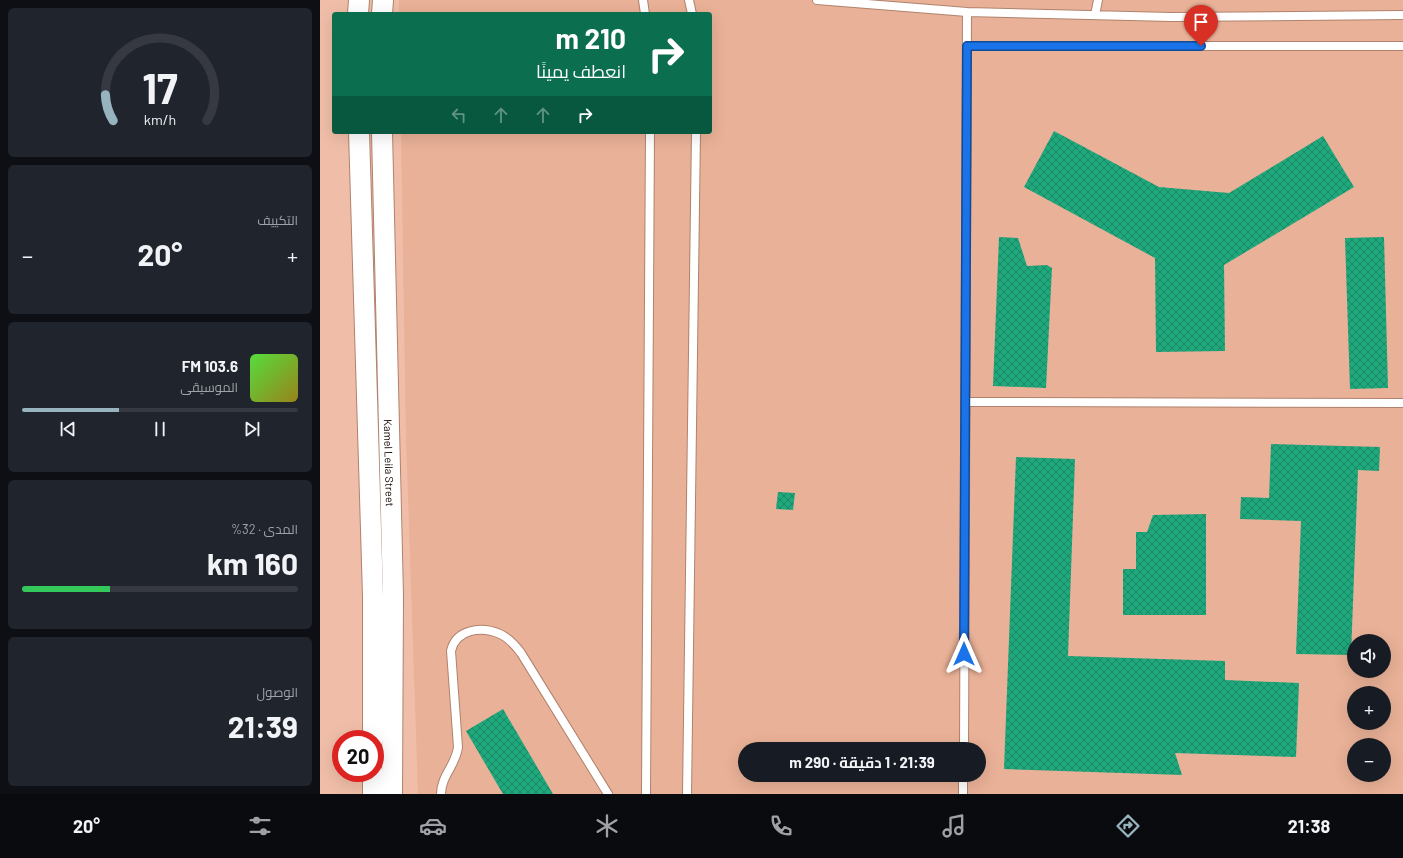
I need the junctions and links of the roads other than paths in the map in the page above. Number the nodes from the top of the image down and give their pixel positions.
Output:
1 (359, 0) edge
2 (383, 0) edge
3 (643, 0) edge
4 (689, 0) edge
5 (817, 0) edge
6 (1098, 0) edge
7 (358, 12) edge
8 (382, 12) edge
9 (645, 12) edge
10 (692, 12) edge
11 (967, 12) junction
12 (1095, 15) junction
13 (1403, 15) edge
14 (967, 46) junction
15 (1403, 46) edge
16 (359, 134) edge
17 (382, 134) edge
18 (650, 134) edge
19 (696, 134) edge
20 (965, 402) junction
21 (1403, 403) edge
22 (373, 730) edge
23 (964, 742) edge
24 (373, 782) edge
25 (963, 782) edge
26 (373, 794) edge
27 (392, 794) edge
28 (441, 794) edge
29 (608, 794) edge
30 (646, 794) edge
31 (688, 794) edge
32 (963, 794) edge

1 - 7 street
2 - 8 street
3 - 9 lane
4 - 10 lane
5 - 11 lane
6 - 12 lane
11 - 12 lane
11 - 14 lane
12 - 13 lane
14 - 15 lane
14 - 20 lane
16 - 22 street, Kamel Leila Street
17 - 27 street, Kamel Leila Street
18 - 30 lane
19 - 31 lane
20 - 21 lane
20 - 23 lane
24 - 26 street
25 - 32 lane
28 - 29 lane

